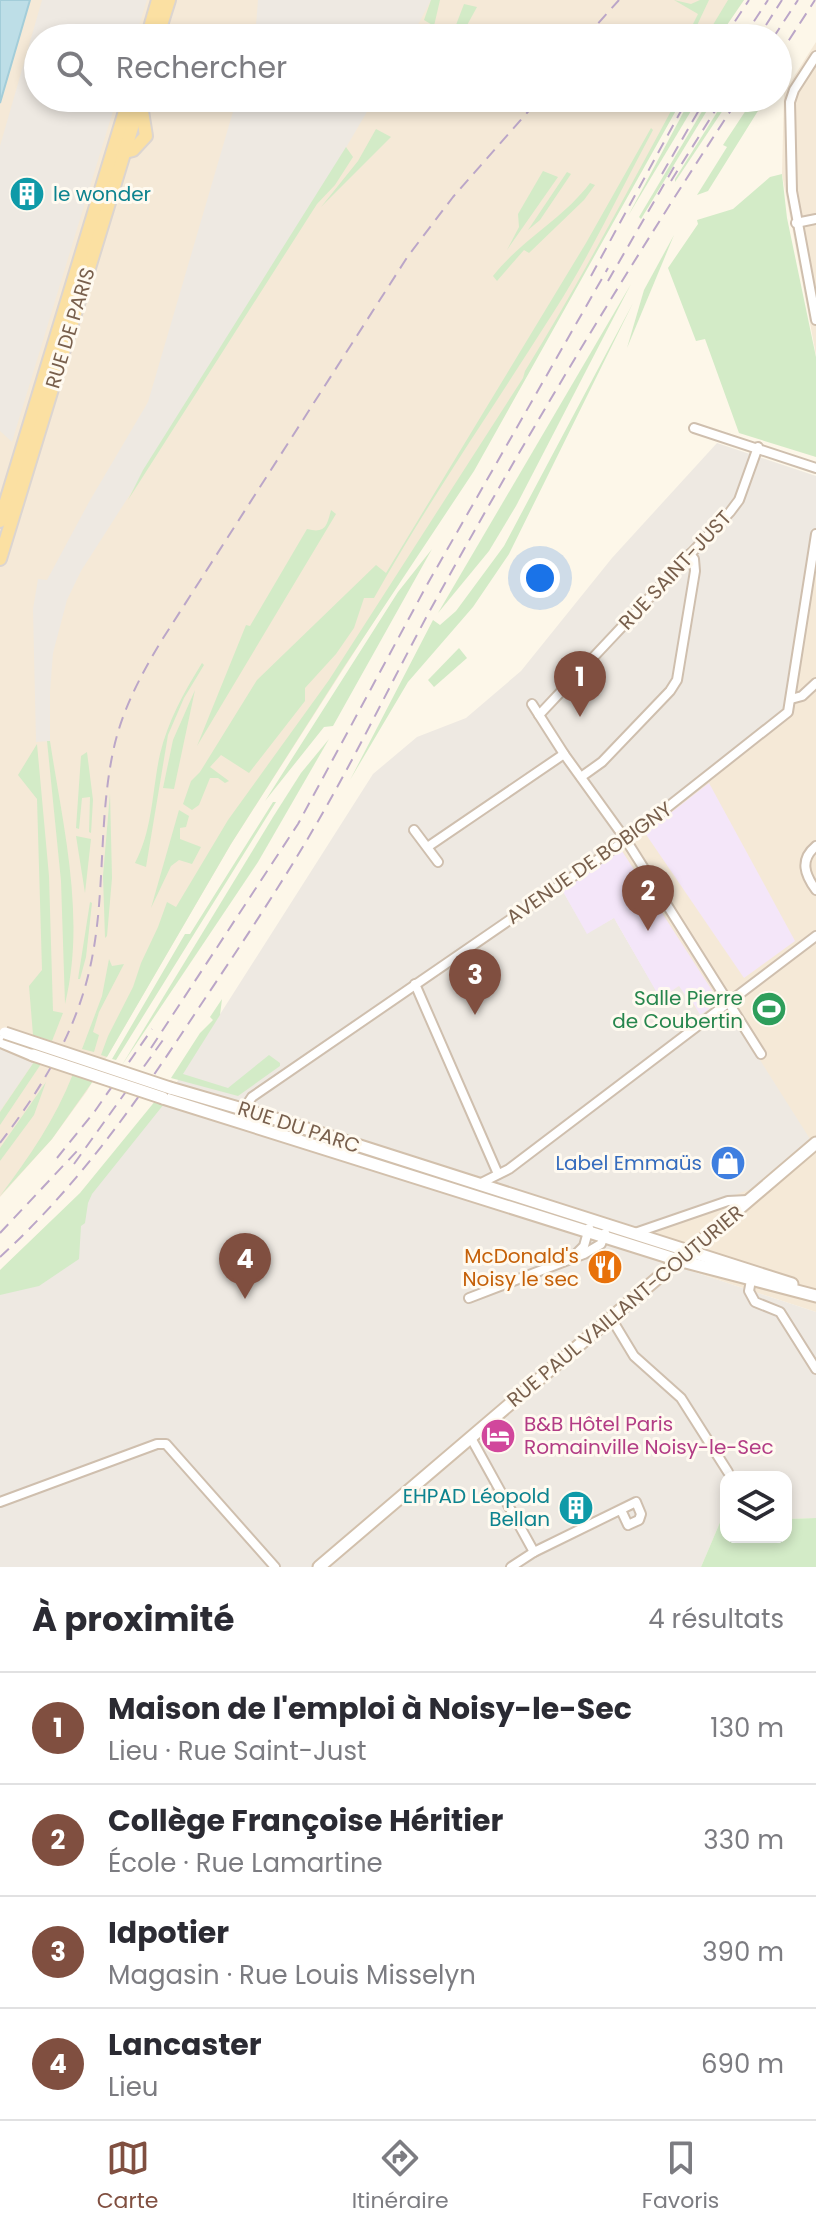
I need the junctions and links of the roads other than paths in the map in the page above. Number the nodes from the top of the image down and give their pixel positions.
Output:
1 (158, 0) edge
2 (169, 0) edge
3 (151, 24) edge
4 (161, 24) edge
5 (816, 56) edge
6 (792, 96) edge
7 (127, 112) edge
8 (131, 112) edge
9 (143, 112) edge
10 (790, 112) edge
11 (125, 152) junction
12 (816, 219) edge
13 (796, 223) junction
14 (816, 320) edge
15 (694, 428) dead end
16 (758, 447) junction
17 (816, 468) edge
18 (0, 521) edge
19 (816, 534) edge
20 (690, 554) junction
21 (0, 559) edge
22 (816, 683) edge
23 (791, 699) junction
24 (532, 704) dead end
25 (539, 715) junction
26 (564, 754) junction
27 (581, 777) junction
28 (414, 830) dead end
29 (626, 840) junction
30 (429, 846) junction
31 (816, 846) edge
32 (438, 862) dead end
33 (816, 890) edge
34 (816, 936) edge
35 (415, 984) junction
36 (728, 1003) junction
37 (2, 1036) edge
38 (761, 1054) dead end
39 (242, 1115) junction
40 (816, 1143) edge
41 (509, 1169) junction
42 (498, 1174) junction
43 (479, 1184) junction
44 (510, 1194) junction
45 (749, 1200) junction
46 (599, 1222) junction
47 (635, 1233) junction
48 (586, 1236) junction
49 (605, 1237) junction
50 (595, 1248) junction
51 (688, 1251) junction
52 (574, 1256) junction
53 (678, 1260) junction
54 (751, 1280) junction
55 (816, 1295) edge
56 (469, 1298) dead end
57 (611, 1318) junction
58 (816, 1369) edge
59 (471, 1438) junction
60 (727, 1471) edge
61 (0, 1502) edge
62 (621, 1510) dead end
63 (534, 1552) junction
64 (275, 1567) edge
65 (319, 1567) edge
66 (511, 1567) edge

1 - 3 main road
2 - 4 main road
5 - 6 street
7 - 18 main road, RUE DE PARIS
8 - 11 main road
9 - 11 main road
10 - 13 street
11 - 21 main road, RUE DE PARIS
12 - 13 street
13 - 14 street
15 - 16 street
16 - 17 street
16 - 20 street, RUE SAINT-JUST
19 - 23 street
20 - 25 street, RUE SAINT-JUST
20 - 27 street
22 - 23 street, AVENUE DE BOBIGNY
23 - 29 street, AVENUE DE BOBIGNY
24 - 25 street
25 - 26 street
26 - 27 street
26 - 30 street
27 - 29 street
28 - 30 street
29 - 35 street, AVENUE DE BOBIGNY
29 - 36 street
30 - 32 street
31 - 33 street
34 - 36 street
35 - 39 street, AVENUE DE BOBIGNY
35 - 42 street
36 - 38 street
36 - 41 street
37 - 39 main road, RUE DU PARC, bridge
39 - 43 main road, RUE DU PARC
39 - 48 main road, RUE DU PARC
40 - 45 main road, RUE PAUL VAILLANT-COUTURIER
41 - 42 street
41 - 44 street
42 - 43 street
43 - 44 main road, RUE DU PARC
44 - 46 main road, RUE DU PARC
45 - 47 street
45 - 51 main road, RUE PAUL VAILLANT-COUTURIER
46 - 47 main road, RUE DU PARC
46 - 48 street
46 - 49 street
47 - 51 main road, RUE DU PARC
48 - 49 main road, RUE DU PARC
48 - 50 street
48 - 52 street
49 - 50 street
49 - 53 main road, RUE DU PARC
50 - 52 street
51 - 53 main road, RUE PAUL VAILLANT-COUTURIER
51 - 55 main road, RUE DU PARC
52 - 56 street
53 - 54 main road, RUE DU PARC
53 - 57 main road, RUE PAUL VAILLANT-COUTURIER
54 - 55 main road, RUE DU PARC
54 - 58 street
57 - 59 main road, RUE PAUL VAILLANT-COUTURIER
57 - 60 street
59 - 63 street
59 - 65 main road, RUE PAUL VAILLANT-COUTURIER
61 - 64 street
62 - 63 street
63 - 66 street

